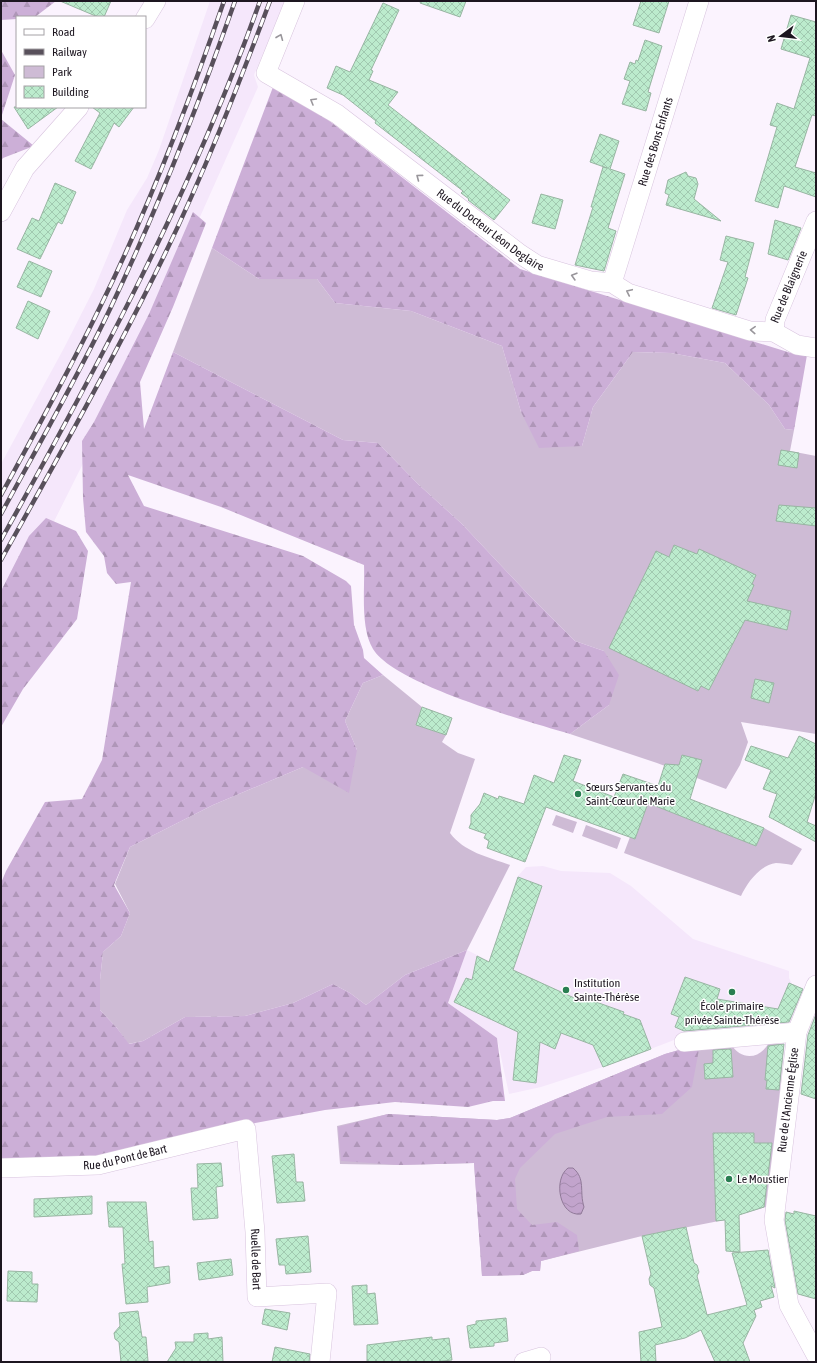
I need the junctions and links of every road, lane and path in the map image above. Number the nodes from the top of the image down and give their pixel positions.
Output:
1 (156, 1) edge
2 (295, 1) edge
3 (699, 1) edge
4 (146, 17) edge
5 (78, 108) edge
6 (1, 212) edge
7 (816, 221) edge
8 (612, 283) junction
9 (774, 332) junction
10 (816, 348) edge
11 (816, 985) edge
12 (797, 1032) junction
13 (684, 1042) dead end
14 (246, 1129) joint
15 (1, 1168) edge
16 (816, 1355) edge
17 (320, 1362) edge

1 - 4 street
8 -> 2 street, Rue du Docteur Léon Deglaire
3 - 8 street, Rue des Bons Enfants
5 - 6 street
7 - 9 street, Rue de Blaignerie
9 -> 8 street, Rue du Docteur Léon Deglaire
9 - 10 street, Rue du Docteur Léon Deglaire
11 - 12 street, Rue de l'Ancienne Église
12 - 13 street
12 - 16 street, Rue de l'Ancienne Église
14 - 15 street, Rue du Pont de Bart
14 - 17 street, Ruelle de Bart

